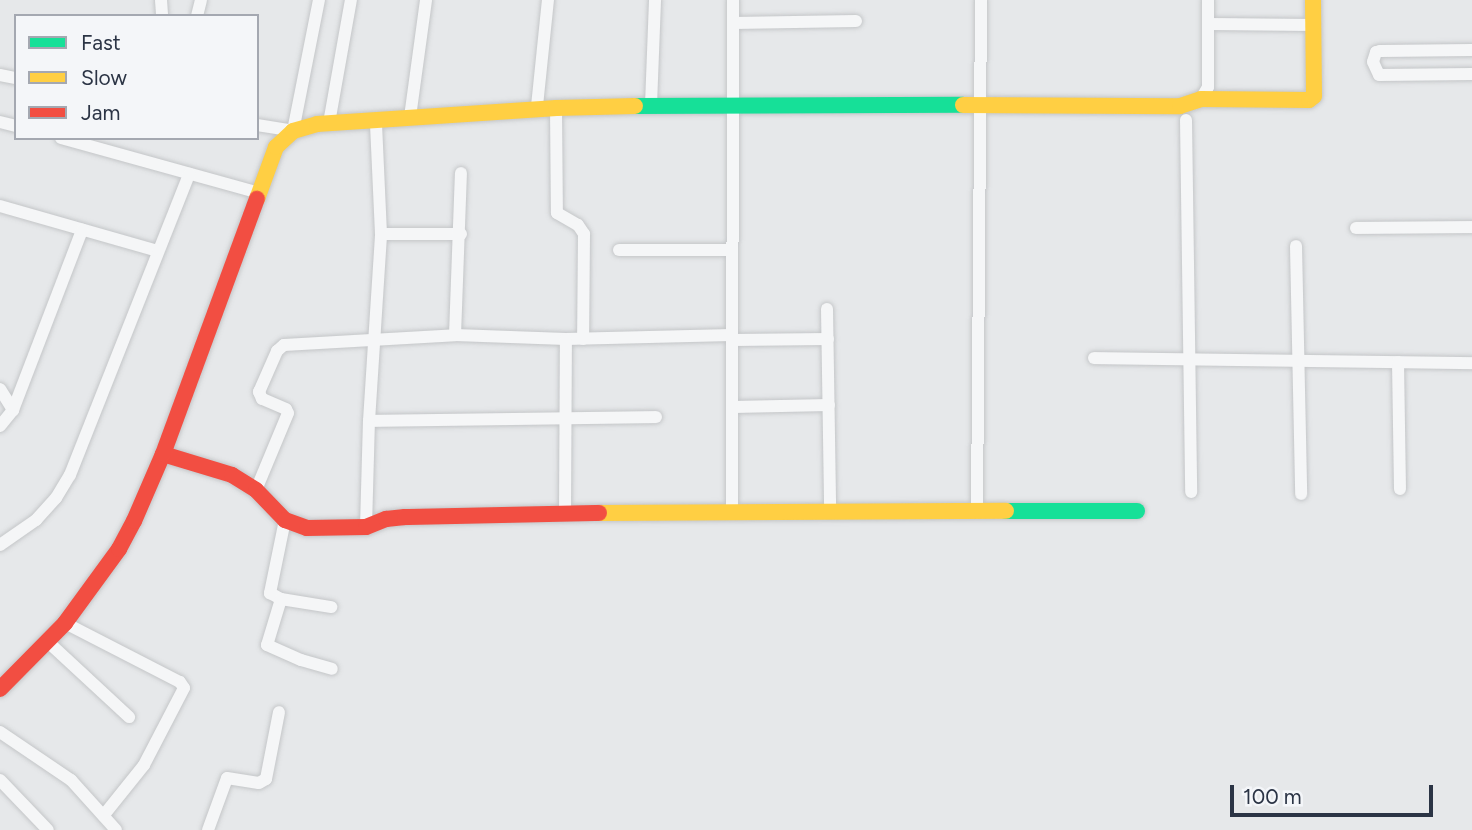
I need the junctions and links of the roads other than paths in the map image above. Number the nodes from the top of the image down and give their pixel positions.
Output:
1 (320, 0) edge
2 (351, 0) edge
3 (426, 0) edge
4 (548, 0) edge
5 (655, 0) edge
6 (733, 0) edge
7 (981, 0) edge
8 (1208, 0) edge
9 (1313, 0) edge
10 (856, 21) dead end
11 (733, 23) junction
12 (1208, 24) junction
13 (1313, 24) junction
14 (1472, 50) edge
15 (1472, 74) edge
16 (1201, 99) junction
17 (732, 104) junction
18 (982, 104) junction
19 (651, 105) junction
20 (537, 106) dead end
21 (556, 108) junction
22 (410, 117) junction
23 (1186, 120) dead end
24 (376, 122) junction
25 (329, 123) junction
26 (259, 125) edge
27 (293, 131) junction
28 (68, 140) edge
29 (461, 173) dead end
30 (189, 174) junction
31 (259, 193) junction
32 (0, 206) edge
33 (1472, 227) edge
34 (1356, 228) dead end
35 (82, 230) junction
36 (381, 234) junction
37 (461, 234) junction
38 (1296, 246) dead end
39 (619, 250) dead end
40 (732, 250) junction
41 (158, 251) junction
42 (827, 309) dead end
43 (455, 335) junction
44 (374, 338) junction
45 (732, 338) junction
46 (566, 339) junction
47 (583, 339) junction
48 (828, 339) junction
49 (1094, 358) dead end
50 (1189, 359) junction
51 (1298, 361) junction
52 (1398, 362) junction
53 (1472, 363) edge
54 (0, 389) edge
55 (829, 405) junction
56 (733, 407) junction
57 (13, 410) junction
58 (656, 417) dead end
59 (566, 418) junction
60 (369, 421) junction
61 (0, 426) edge
62 (163, 454) junction
63 (1400, 489) dead end
64 (256, 490) junction
65 (1191, 492) dead end
66 (1301, 494) dead end
67 (732, 511) junction
68 (830, 511) junction
69 (977, 511) junction
70 (1138, 511) dead end
71 (565, 514) junction
72 (285, 520) junction
73 (366, 527) junction
74 (0, 545) edge
75 (281, 599) junction
76 (331, 607) dead end
77 (65, 624) junction
78 (47, 641) junction
79 (332, 669) dead end
80 (0, 689) edge
81 (279, 712) dead end
82 (129, 717) dead end
83 (0, 732) edge
84 (0, 780) edge
85 (103, 816) junction
86 (48, 830) edge
87 (117, 830) edge
88 (208, 830) edge

1 - 27 street
2 - 25 street
3 - 22 street
4 - 20 street
5 - 19 street
6 - 11 street
7 - 18 street
8 - 12 street
9 - 13 street
10 - 11 street
11 - 17 street
12 - 13 street
12 - 16 street
13 - 16 street
14 - 15 street
16 - 18 street
17 - 18 street
17 - 19 street
17 - 40 street
18 - 69 street
19 - 21 street
21 - 22 street
21 - 47 street
22 - 24 street
23 - 50 street
24 - 25 street
24 - 36 street
25 - 27 street
26 - 27 street
27 - 31 street
28 - 30 street
29 - 37 street
30 - 31 street
30 - 41 street
31 - 62 street
32 - 35 street
33 - 34 street
35 - 41 street
35 - 57 street
36 - 37 street
36 - 44 street
37 - 43 street
38 - 51 street
39 - 40 street
40 - 45 street
41 - 74 street
42 - 48 street
43 - 44 street
43 - 46 street
44 - 60 street
44 - 64 street
45 - 47 street
45 - 48 street
45 - 56 street
46 - 47 street
46 - 59 street
48 - 55 street
49 - 50 street
50 - 51 street
50 - 65 street
51 - 52 street
51 - 66 street
52 - 53 street
52 - 63 street
54 - 57 street
55 - 56 street
55 - 68 street
56 - 67 street
57 - 61 street
58 - 59 street
59 - 60 street
59 - 71 street
60 - 73 street
62 - 64 street
62 - 77 street
64 - 72 street
67 - 68 street
67 - 71 street
68 - 69 street
69 - 70 street
71 - 73 street
72 - 73 street
72 - 75 street
75 - 76 street
75 - 79 street
77 - 78 street
77 - 85 street
78 - 80 street
78 - 82 street
81 - 88 street
83 - 85 street
84 - 86 street
85 - 87 street

